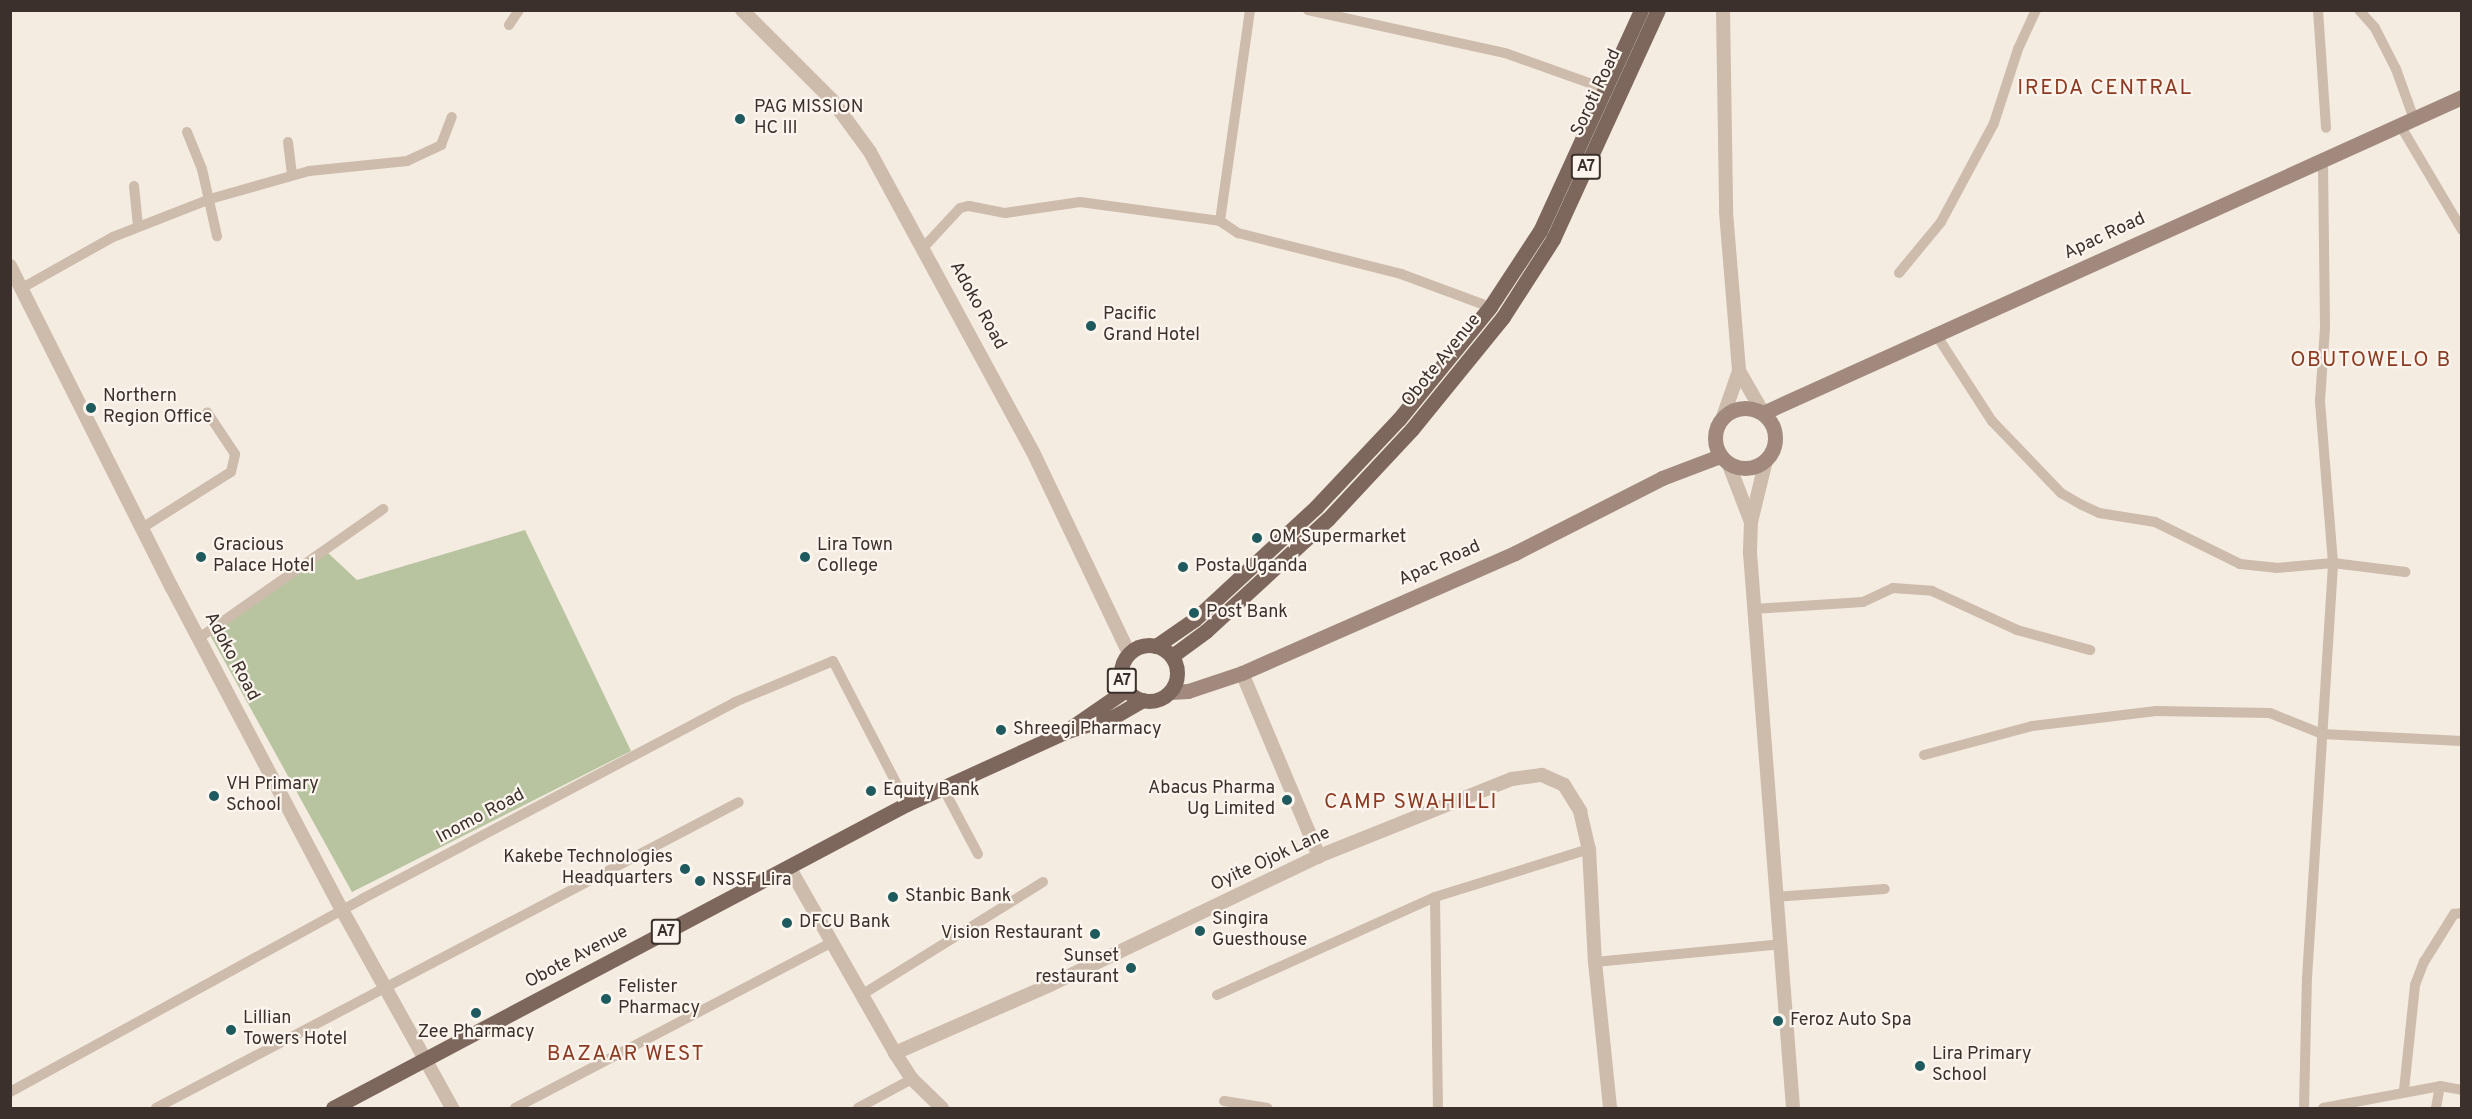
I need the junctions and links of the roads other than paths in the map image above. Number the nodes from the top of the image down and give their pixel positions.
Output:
1 (519, 10) edge
2 (742, 10) edge
3 (1250, 10) edge
4 (1308, 10) edge
5 (1641, 10) edge
6 (1658, 10) edge
7 (1715, 10) edge
8 (1723, 10) edge
9 (2036, 10) edge
10 (2318, 10) edge
11 (2359, 10) edge
12 (1722, 25) junction
13 (509, 26) dead end
14 (1606, 89) junction
15 (2462, 97) edge
16 (452, 117) dead end
17 (2407, 122) junction
18 (2326, 128) dead end
19 (187, 132) dead end
20 (288, 142) dead end
21 (2323, 158) junction
22 (292, 175) junction
23 (134, 186) dead end
24 (210, 199) junction
25 (1220, 221) junction
26 (138, 226) junction
27 (2462, 230) edge
28 (217, 236) dead end
29 (923, 248) junction
30 (10, 266) edge
31 (1899, 273) dead end
32 (22, 288) junction
33 (1490, 307) junction
34 (1503, 317) joint
35 (1935, 333) junction
36 (1739, 371) junction
37 (207, 412) dead end
38 (1765, 414) junction
39 (1723, 417) junction
40 (1724, 460) junction
41 (1766, 460) junction
42 (383, 509) dead end
43 (1751, 522) junction
44 (142, 528) junction
45 (2333, 563) junction
46 (2405, 572) dead end
47 (1754, 609) junction
48 (199, 638) junction
49 (1156, 646) junction
50 (2090, 650) dead end
51 (1129, 653) junction
52 (1172, 656) junction
53 (1242, 673) junction
54 (1127, 689) junction
55 (1170, 692) junction
56 (1143, 700) junction
57 (1067, 731) junction
58 (2322, 734) junction
59 (2462, 741) edge
60 (1924, 755) dead end
61 (942, 786) junction
62 (739, 802) dead end
63 (907, 804) junction
64 (1589, 849) junction
65 (978, 854) dead end
66 (1319, 856) junction
67 (789, 867) junction
68 (1043, 882) dead end
69 (1885, 889) dead end
70 (1435, 897) junction
71 (1776, 897) junction
72 (342, 910) junction
73 (2462, 913) edge
74 (833, 942) junction
75 (1781, 944) junction
76 (1594, 962) junction
77 (385, 987) junction
78 (863, 994) junction
79 (1216, 995) dead end
80 (895, 1053) junction
81 (425, 1061) junction
82 (912, 1079) junction
83 (2440, 1086) junction
84 (2404, 1090) junction
85 (2462, 1090) edge
86 (10, 1092) edge
87 (1224, 1101) dead end
88 (156, 1108) edge
89 (333, 1108) edge
90 (452, 1108) edge
91 (515, 1108) edge
92 (858, 1108) edge
93 (942, 1108) edge
94 (1267, 1108) edge
95 (1438, 1108) edge
96 (1610, 1108) edge
97 (1793, 1108) edge
98 (2304, 1108) edge
99 (2323, 1108) edge
100 (2436, 1108) edge

1 - 13 street
2 - 29 street, Adoko Road
3 - 25 street
4 - 14 street
5 - 14 main road, Soroti Road / A7
6 - 34 main road, Soroti Road / A7
7 - 12 street
8 - 12 street
9 - 31 street
10 - 18 street
11 - 17 street
12 - 36 street
14 - 33 main road, Soroti Road / A7
15 - 17 main road, Apac Road
16 - 22 street
17 - 21 main road, Apac Road
17 - 27 street
19 - 24 street
20 - 22 street
21 - 35 main road, Apac Road
21 - 45 street
22 - 24 street
23 - 26 street
24 - 26 street
24 - 28 street
25 - 29 street
25 - 33 street
26 - 32 street
29 - 51 street, Adoko Road
30 - 32 street, Adoko Road
32 - 44 street, Adoko Road
33 - 49 main road, Obote Avenue / A7
34 - 52 main road, Obote Avenue / A7
35 - 38 main road, Apac Road
35 - 45 street
36 - 38 street
36 - 39 street
37 - 44 street
38 - 39 main road
38 - 41 main road
39 - 40 main road
40 - 41 main road
40 - 43 street
40 - 53 main road, Apac Road
41 - 43 street
42 - 48 street
43 - 47 street
44 - 48 street, Adoko Road
45 - 46 street
45 - 58 street
47 - 50 street
47 - 71 street
48 - 72 street, Adoko Road
49 - 51 main road, A7
49 - 52 main road
51 - 54 main road, A7
52 - 55 main road
53 - 55 main road, Apac Road
53 - 66 street
54 - 56 main road, A7
54 - 57 main road, Obote Avenue / A7
55 - 56 main road, A7
56 - 57 main road, Obote Avenue / A7
57 - 61 main road, Obote Avenue / A7
58 - 59 street
58 - 60 street
58 - 98 street
61 - 63 main road, Obote Avenue / A7
61 - 65 street
62 - 77 street
63 - 67 main road, Obote Avenue / A7
63 - 72 street, Inomo Road
64 - 66 street, Oyite Ojok Lane
64 - 70 street
64 - 76 street, Oyite Ojok Lane
66 - 80 street, Oyite Ojok Lane
67 - 74 street
67 - 81 main road, Obote Avenue / A7
68 - 78 street
69 - 71 street
70 - 79 street
70 - 95 street
71 - 75 street
72 - 77 street, Adoko Road
72 - 86 street, Inomo Road
73 - 84 street
74 - 78 street
74 - 91 street
75 - 76 street
75 - 97 street
76 - 96 street, Oyite Ojok Lane
77 - 81 street, Adoko Road
77 - 88 street
78 - 80 street
80 - 82 street
81 - 89 main road, Obote Avenue / A7
81 - 90 street, Adoko Road
82 - 92 street
82 - 93 street
83 - 84 street
83 - 85 street
83 - 100 street
84 - 99 street
87 - 94 street

